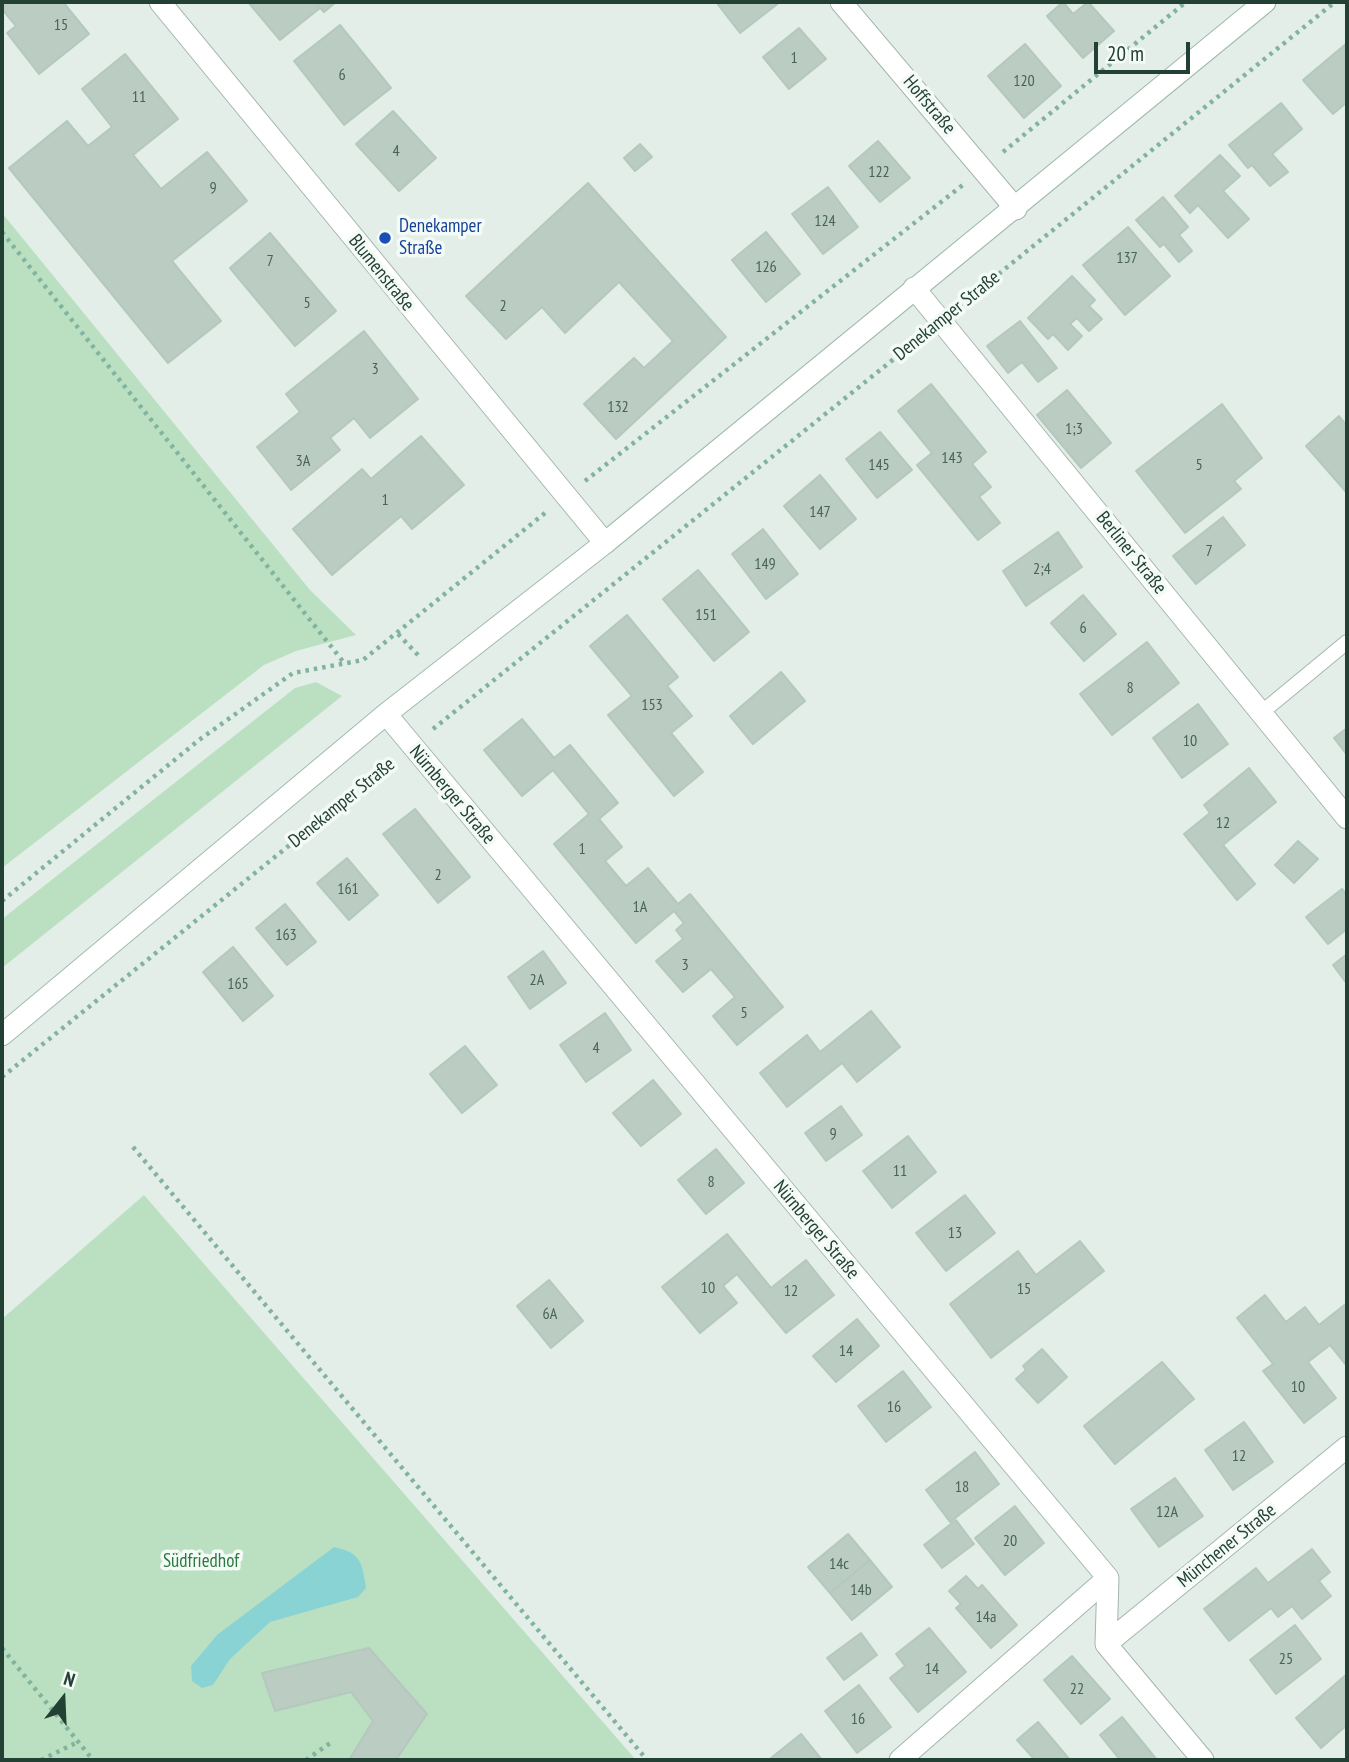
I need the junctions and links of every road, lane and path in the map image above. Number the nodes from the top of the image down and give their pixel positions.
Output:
1 (160, 2) edge
2 (841, 2) edge
3 (1186, 2) edge
4 (1265, 2) edge
5 (1335, 2) edge
6 (983, 169) junction
7 (1016, 209) junction
8 (2, 232) edge
9 (914, 288) junction
10 (941, 321) junction
11 (566, 496) junction
12 (605, 544) junction
13 (1347, 642) edge
14 (345, 665) junction
15 (1261, 713) junction
16 (386, 714) junction
17 (411, 747) junction
18 (1347, 818) edge
19 (2, 901) edge
20 (2, 1035) edge
21 (2, 1077) edge
22 (133, 1147) dead end
23 (1347, 1447) edge
24 (1108, 1578) junction
25 (1106, 1644) junction
26 (2, 1648) edge
27 (333, 1741) dead end
28 (78, 1742) junction
29 (41, 1760) edge
30 (93, 1760) edge
31 (306, 1760) edge
32 (647, 1760) edge
33 (900, 1760) edge
34 (1203, 1760) edge

1 - 11 street, Blumenstraße
2 - 6 street, Hoffstraße
3 - 6 path
4 - 7 street, Denekamper Straße
5 - 10 path, Denekamper Straße
6 - 7 street, Hoffstraße
6 - 11 path
7 - 9 street, Denekamper Straße
8 - 14 path
9 - 10 street, Berliner Straße
9 - 12 street, Denekamper Straße
10 - 15 street, Berliner Straße
10 - 17 path, Denekamper Straße
11 - 12 street, Blumenstraße
11 - 14 path
12 - 16 street, Denekamper Straße
13 - 15 lane
14 - 19 path
15 - 18 street, Berliner Straße
16 - 17 street, Nürnberger Straße
16 - 20 street, Denekamper Straße
17 - 21 path, Denekamper Straße
17 - 24 street, Nürnberger Straße
22 - 32 path
23 - 25 street, Münchener Straße
24 - 25 street
24 - 33 street
25 - 34 street
26 - 28 path
27 - 31 path
28 - 29 path
28 - 30 path

